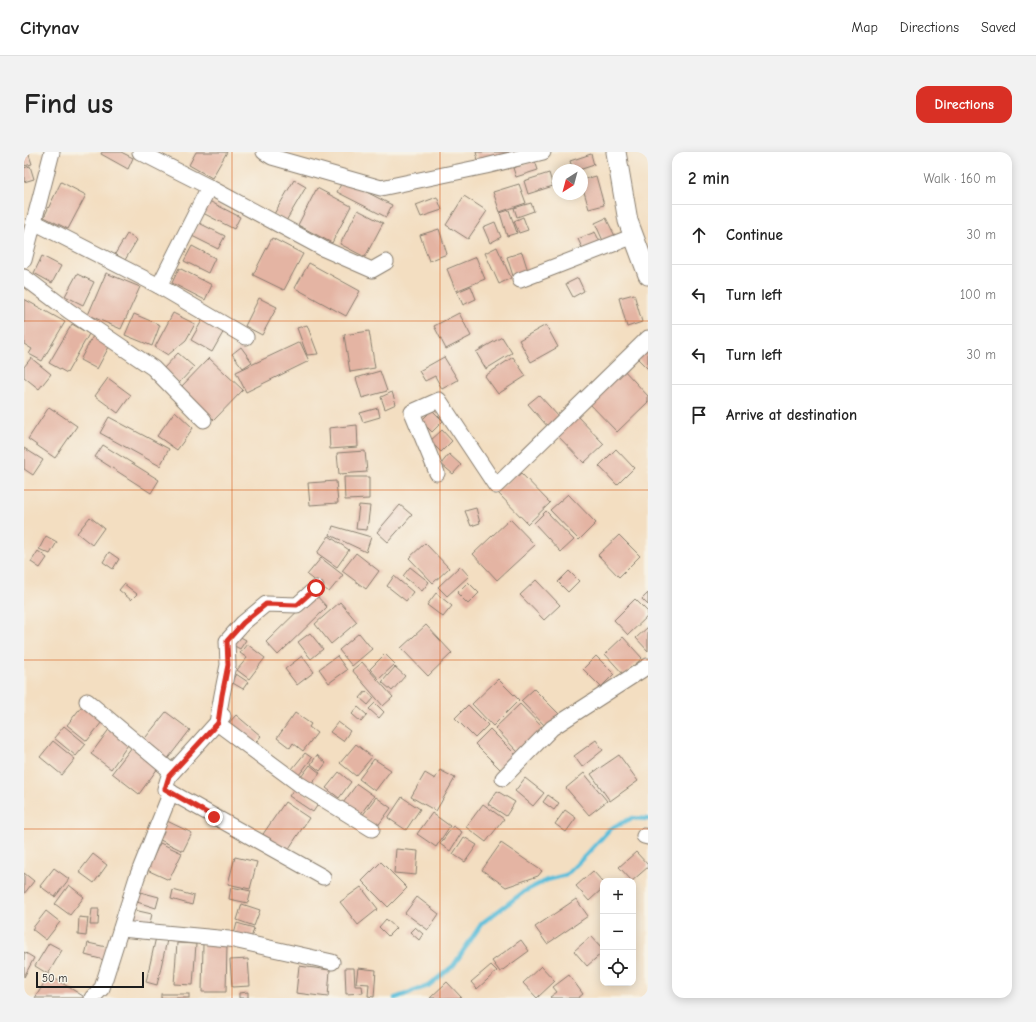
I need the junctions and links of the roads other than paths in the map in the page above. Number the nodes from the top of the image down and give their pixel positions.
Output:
1 (52, 152) edge
2 (140, 152) edge
3 (264, 152) edge
4 (543, 152) edge
5 (616, 152) edge
6 (209, 188) junction
7 (34, 222) junction
8 (634, 236) junction
9 (24, 260) edge
10 (386, 262) dead end
11 (648, 275) edge
12 (24, 277) edge
13 (520, 280) dead end
14 (159, 286) junction
15 (246, 337) dead end
16 (648, 338) edge
17 (204, 420) dead end
18 (437, 473) dead end
19 (316, 588) dead end
20 (648, 666) edge
21 (87, 701) dead end
22 (228, 711) dead end
23 (218, 723) junction
24 (172, 772) junction
25 (503, 778) dead end
26 (171, 792) junction
27 (372, 828) dead end
28 (323, 877) dead end
29 (121, 929) junction
30 (332, 962) dead end
31 (92, 998) edge

1 - 7 street
2 - 6 street
3 - 4 street
5 - 8 main road
6 - 10 street
6 - 14 street
7 - 9 street
7 - 14 street
8 - 11 main road
8 - 13 street
12 - 17 street
14 - 15 street
16 - 18 street
19 - 23 street
20 - 25 street
21 - 24 street
22 - 23 street
23 - 24 street
23 - 27 street
24 - 26 street
26 - 28 street
26 - 29 street
29 - 30 street
29 - 31 street

